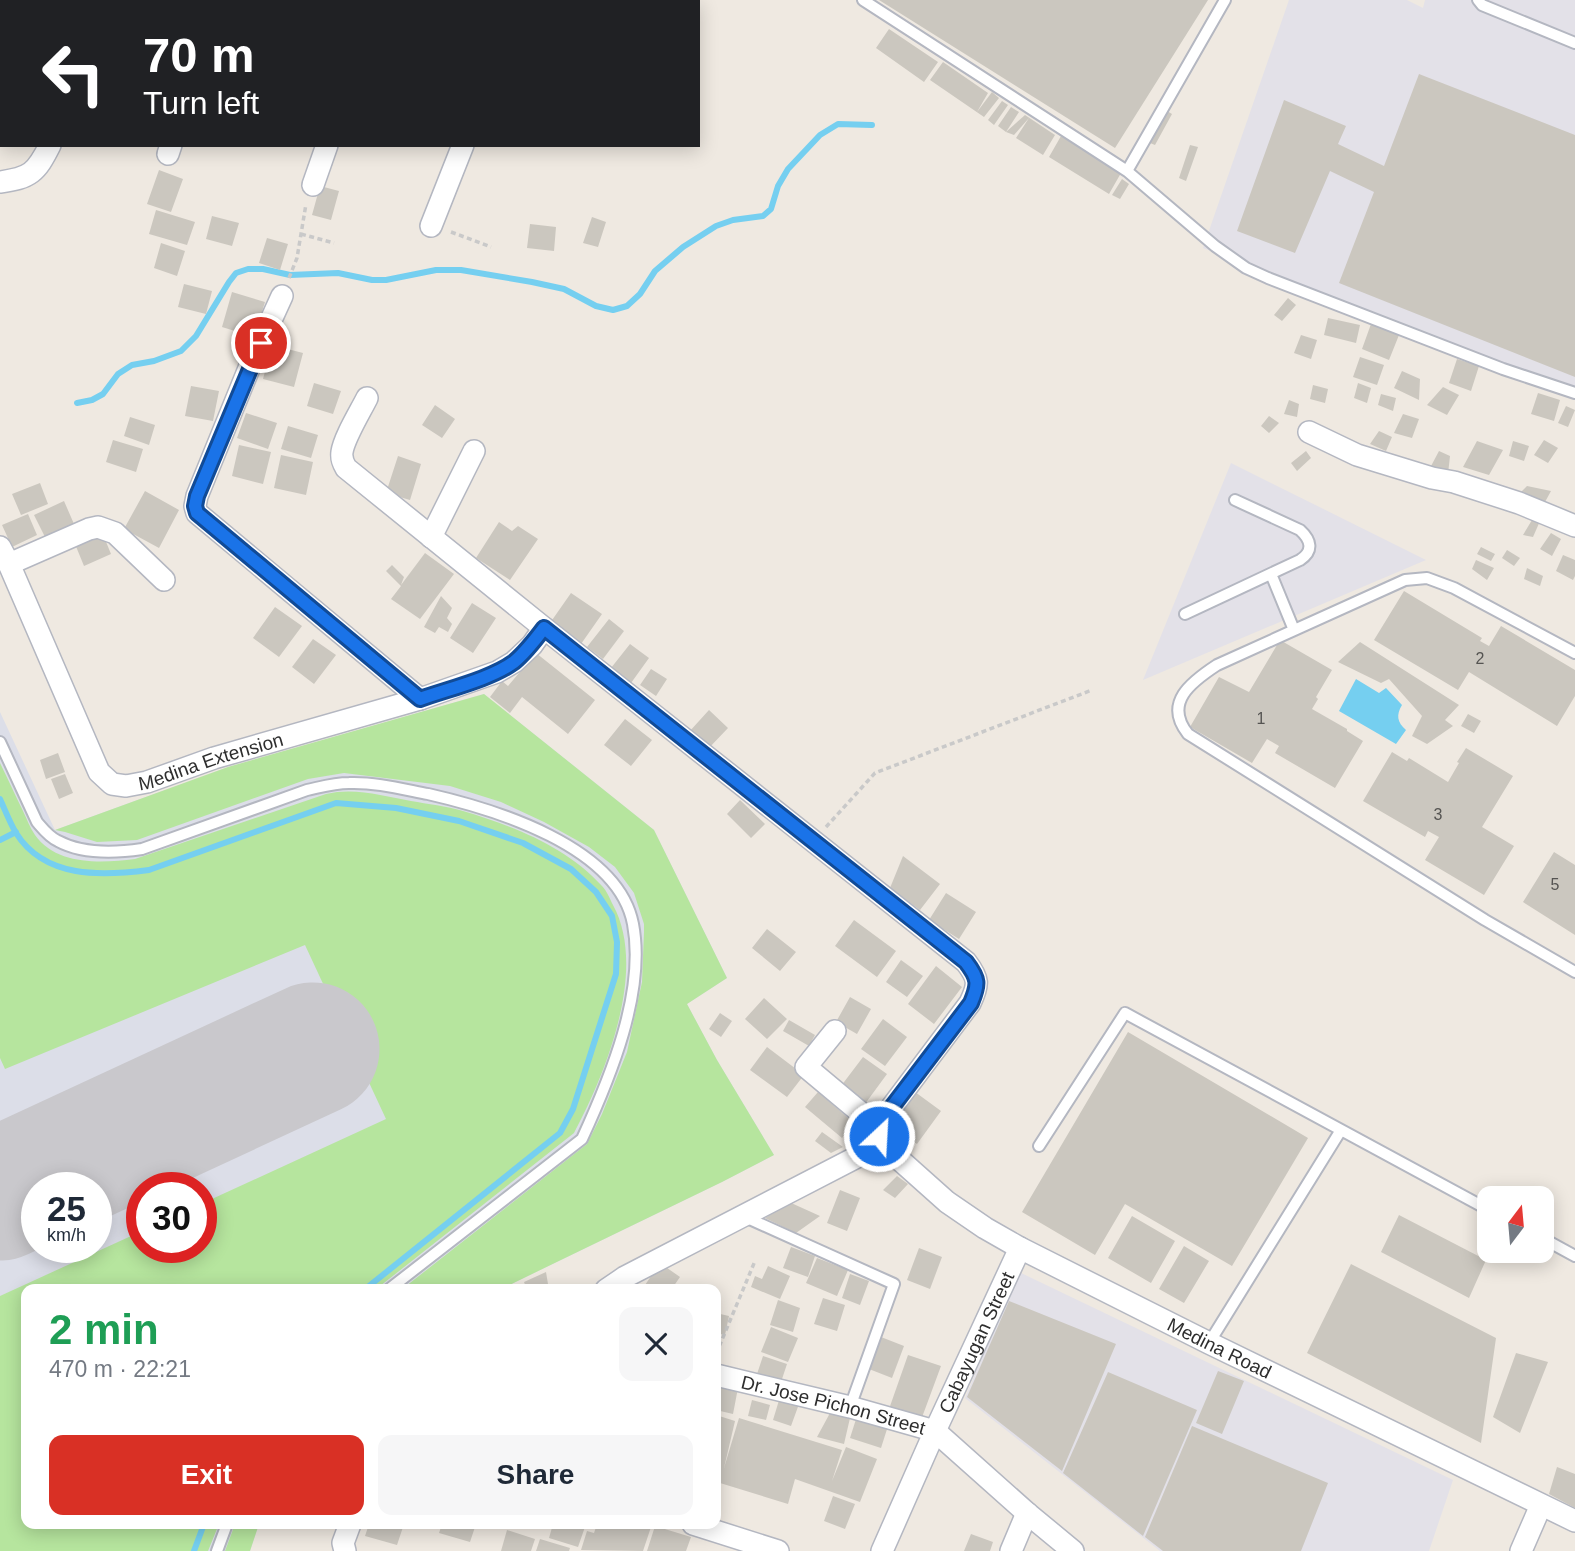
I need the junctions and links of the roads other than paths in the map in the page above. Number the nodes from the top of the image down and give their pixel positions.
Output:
1 (863, 0) edge
2 (1225, 0) edge
3 (1478, 0) edge
4 (1575, 43) edge
5 (49, 147) edge
6 (326, 147) edge
7 (462, 147) edge
8 (1127, 171) junction
9 (0, 182) edge
10 (313, 185) road end
11 (431, 226) road end
12 (282, 296) road end
13 (1575, 393) edge
14 (368, 398) dead end
15 (1310, 432) dead end
16 (474, 451) dead end
17 (1235, 500) dead end
18 (1575, 526) edge
19 (431, 537) junction
20 (5, 555) edge
21 (1271, 574) junction
22 (164, 580) dead end
23 (1185, 614) dead end
24 (544, 628) junction
25 (1294, 630) junction
26 (1575, 653) edge
27 (420, 699) junction
28 (0, 742) edge
29 (1575, 972) edge
30 (835, 1031) dead end
31 (1341, 1130) junction
32 (881, 1136) junction
33 (1040, 1146) dead end
34 (1477, 1204) edge
35 (743, 1216) junction
36 (1554, 1245) edge
37 (1020, 1248) junction
38 (1575, 1256) edge
39 (396, 1284) edge
40 (615, 1284) edge
41 (1209, 1343) junction
42 (721, 1376) edge
43 (850, 1408) junction
44 (935, 1432) junction
45 (1541, 1505) junction
46 (1027, 1513) junction
47 (1575, 1521) edge
48 (225, 1529) edge
49 (348, 1529) edge
50 (709, 1529) edge
51 (217, 1551) edge
52 (345, 1551) edge
53 (778, 1551) edge
54 (882, 1551) edge
55 (1011, 1551) edge
56 (1073, 1551) edge
57 (1521, 1551) edge

1 - 8 lane
2 - 8 lane
3 - 4 lane
5 - 9 street
6 - 10 street
7 - 11 street
8 - 13 lane
12 - 27 street
14 - 19 street
15 - 18 street
16 - 19 street
17 - 21 lane
19 - 24 street
20 - 22 street
20 - 27 street, Medina Extension
21 - 23 lane
21 - 25 lane
24 - 27 street, Medina Extension
24 - 32 street
25 - 26 lane
25 - 29 lane
28 - 39 lane
30 - 32 street, Medina Road
31 - 33 lane
31 - 34 lane
31 - 41 lane
32 - 35 street
32 - 37 street, Medina Road
35 - 40 street
35 - 43 lane
36 - 38 lane
37 - 41 street, Medina Road
37 - 44 street, Cabayugan Street
41 - 45 street, Medina Road
42 - 43 street, Dr. Jose Pichon Street
43 - 44 street, Dr. Jose Pichon Street
44 - 46 street, Dr. Jose Pichon Street
44 - 54 street, Cabayugan Street
45 - 47 street, Medina Road
45 - 57 street
46 - 55 street
46 - 56 street, Dr. Jose Pichon Street
48 - 51 lane
49 - 52 street
50 - 53 street

